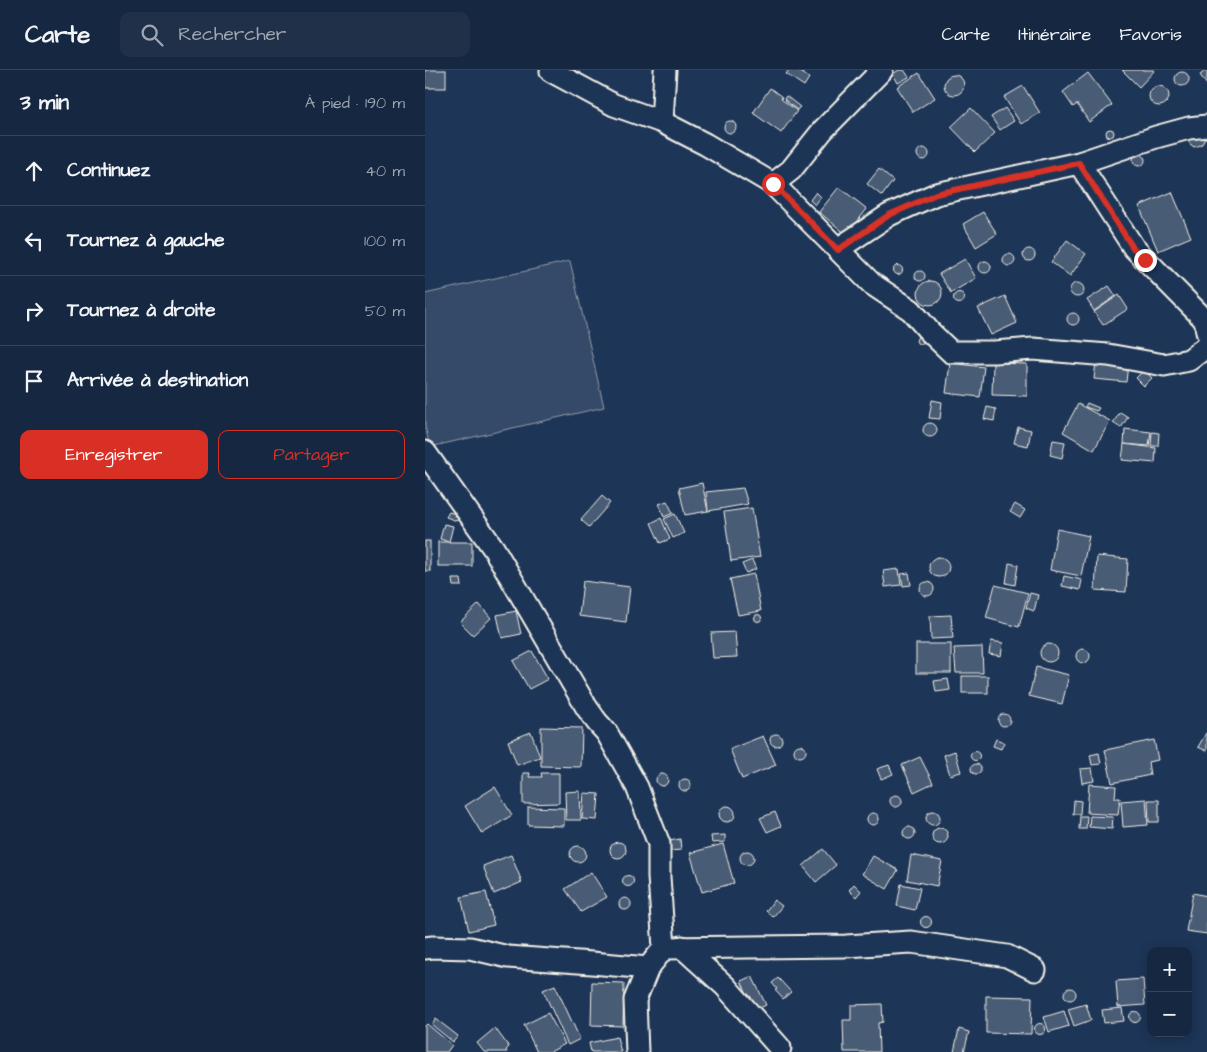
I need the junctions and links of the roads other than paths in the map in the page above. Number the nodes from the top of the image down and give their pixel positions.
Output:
1 (665, 70) edge
2 (882, 70) edge
3 (551, 71) edge
4 (662, 122) junction
5 (1207, 126) edge
6 (1079, 163) junction
7 (773, 184) junction
8 (838, 250) junction
9 (1207, 332) edge
10 (1207, 346) edge
11 (425, 452) edge
12 (425, 948) edge
13 (673, 948) junction
14 (648, 968) junction
15 (1035, 970) dead end
16 (780, 1048) dead end
17 (637, 1052) edge

1 - 4 street
2 - 7 street
3 - 4 street
4 - 7 street
5 - 6 street
6 - 8 street
6 - 9 street
7 - 8 street
8 - 10 street
11 - 13 street
12 - 14 street
13 - 14 street
13 - 15 street
13 - 16 street
14 - 17 street

